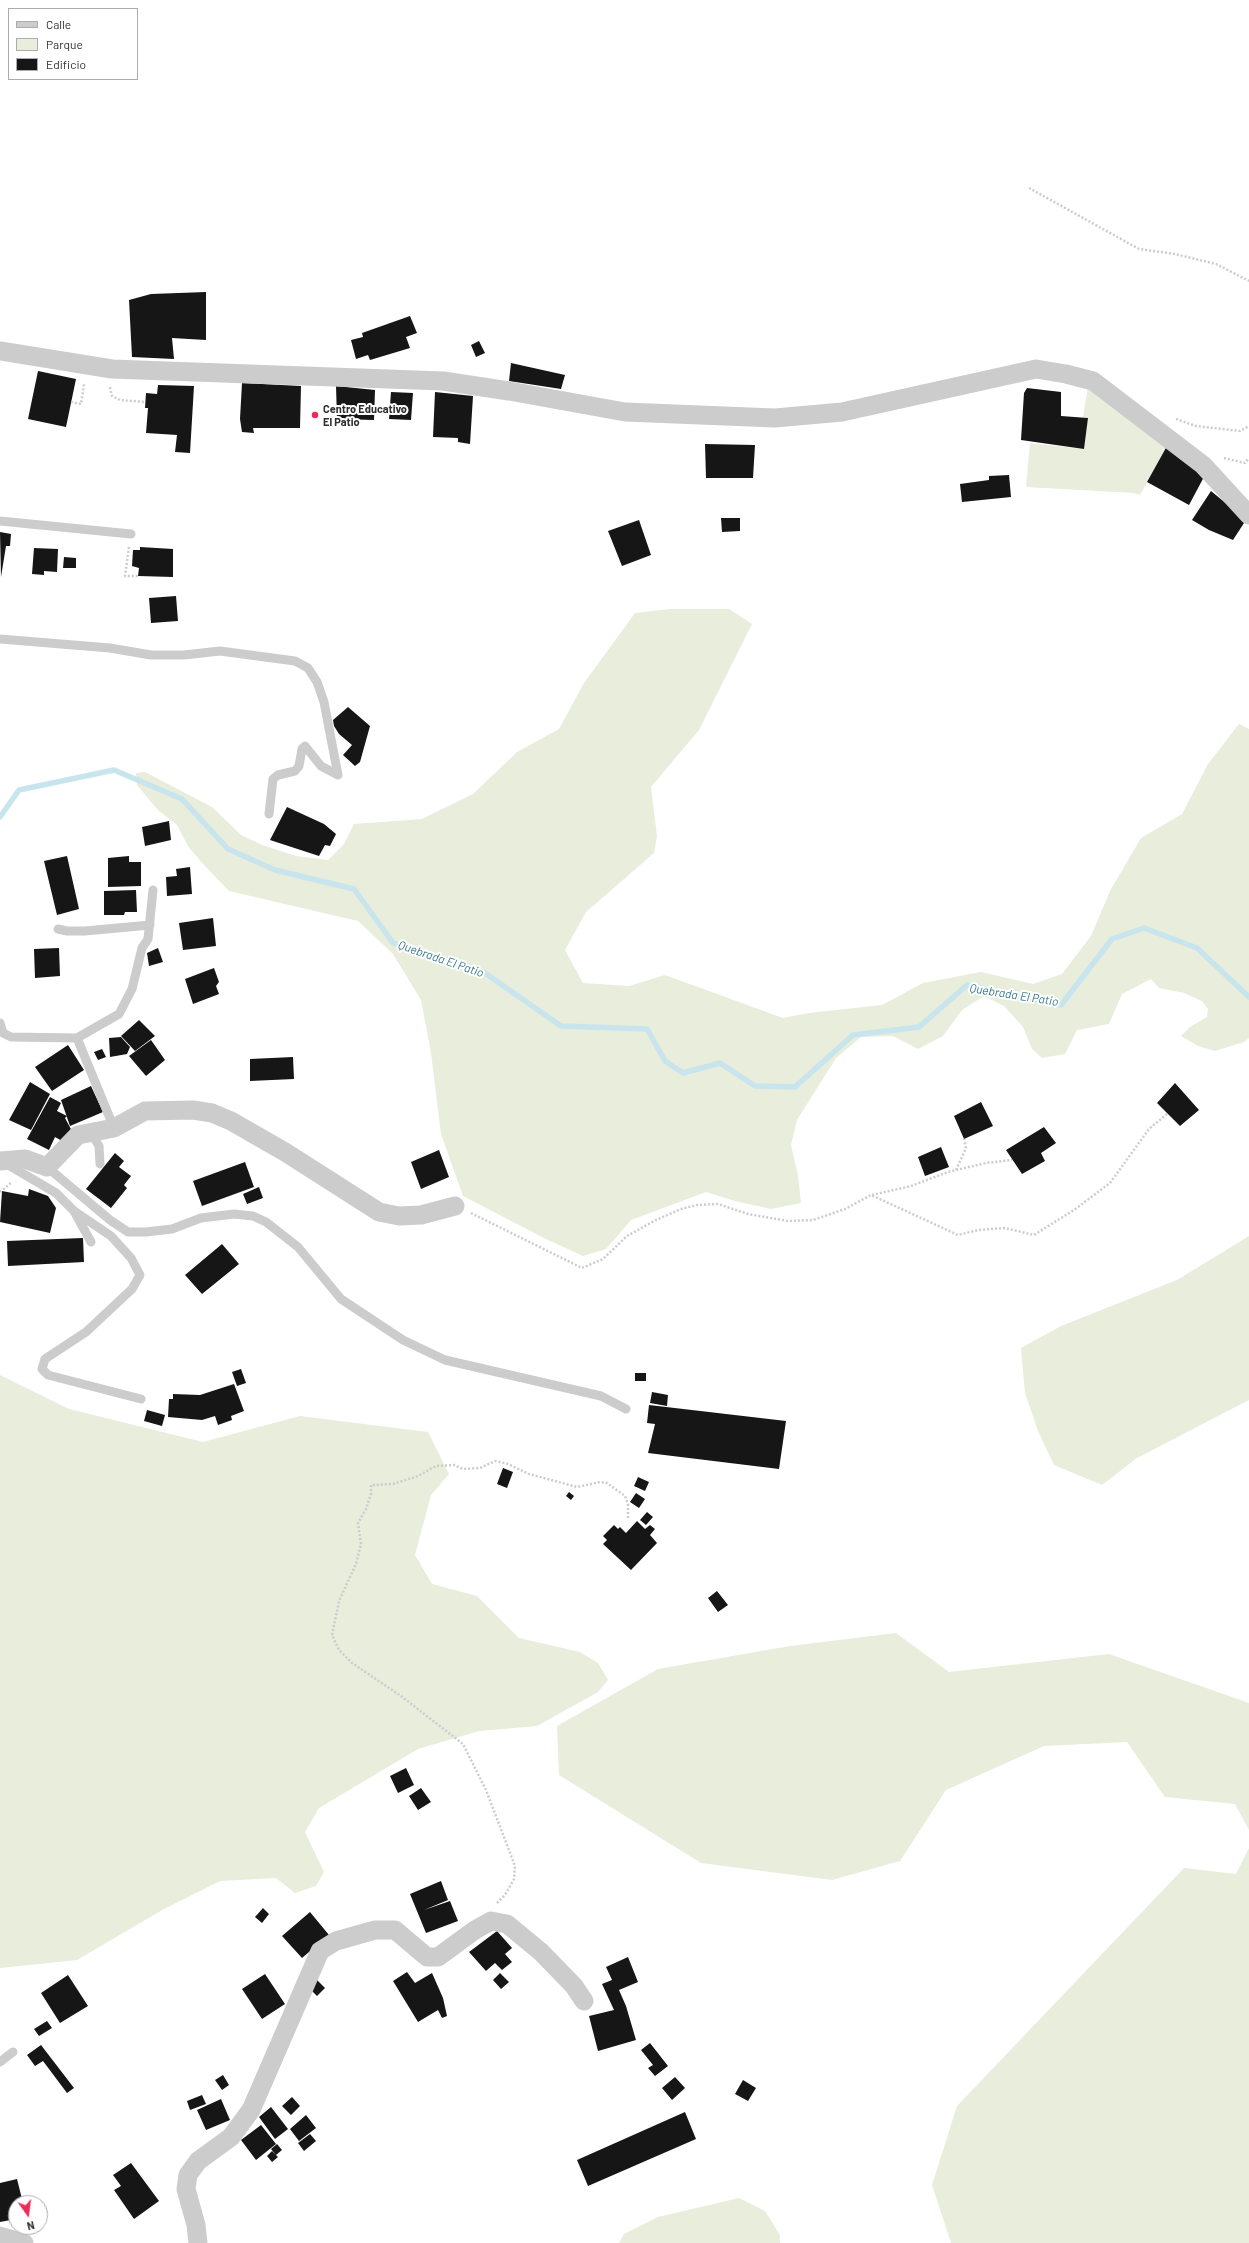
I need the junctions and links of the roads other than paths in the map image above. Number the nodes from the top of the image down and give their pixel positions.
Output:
1 (0, 351) edge
2 (1249, 515) edge
3 (0, 521) edge
4 (131, 534) road end
5 (0, 639) edge
6 (269, 814) dead end
7 (153, 890) dead end
8 (150, 924) junction
9 (58, 929) dead end
10 (0, 1023) edge
11 (77, 1038) junction
12 (114, 1128) junction
13 (91, 1133) junction
14 (1, 1161) edge
15 (100, 1164) dead end
16 (47, 1167) junction
17 (455, 1206) road end
18 (74, 1211) junction
19 (91, 1242) dead end
20 (141, 1399) dead end
21 (626, 1409) dead end
22 (584, 2001) dead end
23 (13, 2052) dead end
24 (0, 2062) edge
25 (0, 2236) edge
26 (24, 2243) edge
27 (198, 2243) edge

1 - 2 street
3 - 4 lane
5 - 6 lane
7 - 8 lane
8 - 9 lane
8 - 11 lane
10 - 11 lane
11 - 12 lane
12 - 13 street
12 - 17 street
13 - 15 lane
13 - 16 street
14 - 16 street
14 - 18 lane
16 - 21 lane
18 - 19 lane
18 - 20 lane
22 - 27 street
23 - 24 lane
25 - 26 street

